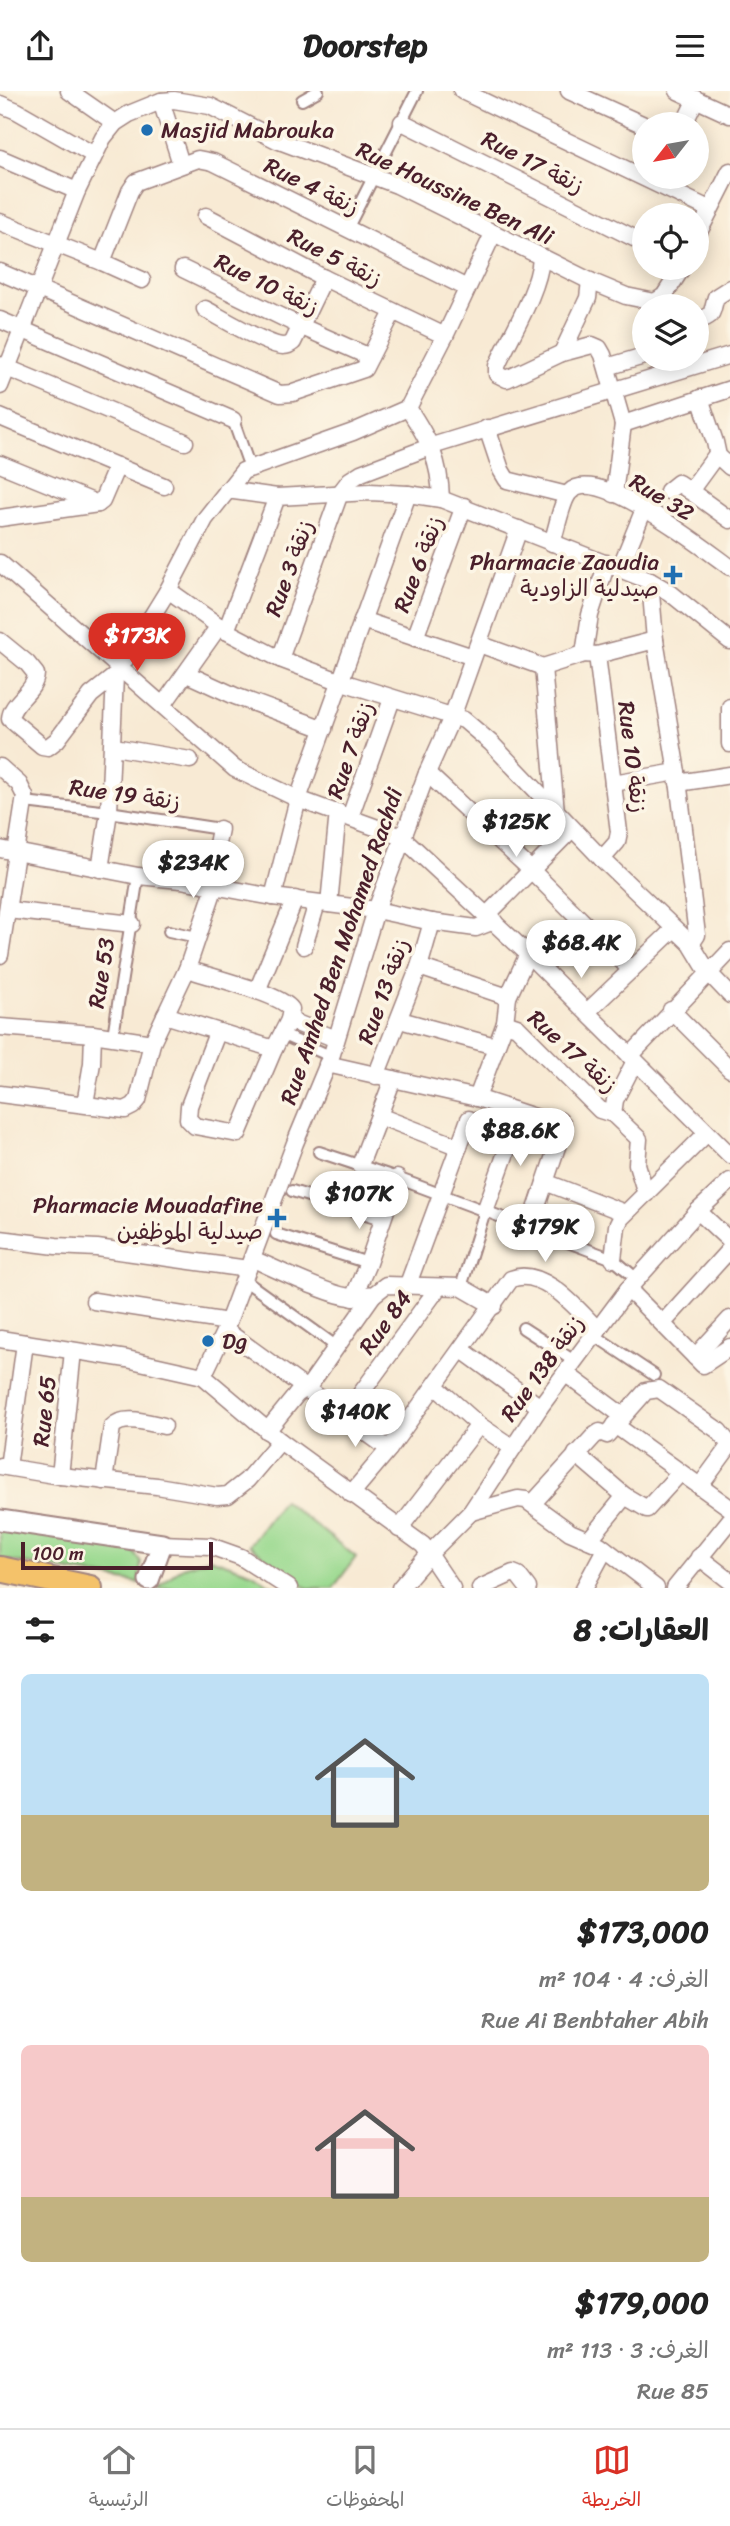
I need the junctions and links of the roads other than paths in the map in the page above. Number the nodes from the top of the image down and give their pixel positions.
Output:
1 (69, 91) edge
2 (318, 91) edge
3 (417, 91) edge
4 (462, 91) edge
5 (569, 91) edge
6 (678, 91) edge
7 (164, 97) edge
8 (211, 99) edge
9 (696, 99) junction
10 (302, 100) dead end
11 (0, 104) edge
12 (690, 112) edge
13 (730, 115) edge
14 (632, 120) edge
15 (402, 122) junction
16 (115, 123) junction
17 (94, 155) junction
18 (0, 158) edge
19 (181, 164) junction
20 (632, 168) edge
21 (374, 176) junction
22 (729, 176) edge
23 (675, 189) edge
24 (77, 191) junction
25 (699, 203) edge
26 (709, 209) edge
27 (206, 216) dead end
28 (0, 222) edge
29 (347, 229) junction
30 (493, 233) junction
31 (632, 237) edge
32 (57, 245) junction
33 (541, 259) junction
34 (102, 262) junction
35 (183, 269) dead end
36 (0, 272) edge
37 (324, 278) junction
38 (142, 280) dead end
39 (590, 281) junction
40 (40, 288) junction
41 (467, 288) junction
42 (730, 288) edge
43 (632, 298) edge
44 (205, 309) dead end
45 (393, 312) junction
46 (709, 317) edge
47 (0, 320) edge
48 (300, 326) junction
49 (23, 330) junction
50 (445, 336) junction
51 (562, 353) junction
52 (730, 355) edge
53 (370, 357) junction
54 (632, 360) edge
55 (3, 366) edge
56 (607, 367) junction
57 (0, 386) edge
58 (730, 389) edge
59 (613, 392) junction
60 (700, 398) junction
61 (408, 408) junction
62 (0, 417) edge
63 (233, 421) joint
64 (622, 424) junction
65 (486, 428) junction
66 (185, 442) dead end
67 (432, 446) junction
68 (717, 454) junction
69 (0, 464) edge
70 (117, 466) junction
71 (730, 467) edge
72 (250, 468) junction
73 (164, 486) dead end
74 (228, 490) junction
75 (668, 491) dead end
76 (690, 491) junction
77 (340, 493) junction
78 (408, 494) junction
79 (614, 494) junction
80 (567, 495) junction
81 (276, 497) junction
82 (441, 499) junction
83 (98, 504) junction
84 (464, 506) junction
85 (644, 509) junction
86 (0, 518) edge
87 (730, 520) edge
88 (519, 529) junction
89 (552, 543) junction
90 (0, 563) edge
91 (613, 566) junction
92 (730, 567) edge
93 (650, 581) junction
94 (168, 590) junction
95 (362, 620) junction
96 (223, 629) junction
97 (415, 638) junction
98 (655, 640) junction
99 (0, 641) edge
100 (730, 641) edge
101 (476, 650) junction
102 (590, 655) junction
103 (280, 659) junction
104 (542, 667) junction
105 (117, 671) junction
106 (187, 674) junction
107 (339, 681) junction
108 (393, 698) junction
109 (163, 705) junction
110 (730, 707) edge
111 (452, 717) junction
112 (324, 729) junction
113 (730, 736) edge
114 (730, 744) edge
115 (114, 747) junction
116 (190, 760) dead end
117 (0, 767) edge
118 (427, 773) junction
119 (730, 775) edge
120 (677, 778) junction
121 (613, 783) junction
122 (298, 799) junction
123 (25, 802) junction
124 (109, 812) junction
125 (556, 812) junction
126 (344, 815) junction
127 (220, 829) joint
128 (572, 829) junction
129 (402, 837) junction
130 (8, 851) edge
131 (602, 859) junction
132 (100, 869) junction
133 (531, 870) junction
134 (138, 876) junction
135 (212, 885) junction
136 (273, 897) junction
137 (295, 899) junction
138 (323, 903) junction
139 (376, 910) junction
140 (491, 918) junction
141 (4, 920) edge
142 (432, 922) junction
143 (132, 925) junction
144 (674, 929) junction
145 (169, 931) dead end
146 (197, 937) junction
147 (691, 944) junction
148 (304, 946) dead end
149 (730, 951) edge
150 (528, 954) junction
151 (0, 955) edge
152 (419, 967) junction
153 (187, 969) junction
154 (631, 970) junction
155 (708, 972) junction
156 (257, 991) junction
157 (730, 995) edge
158 (508, 997) junction
159 (671, 1010) junction
160 (587, 1012) junction
161 (165, 1015) junction
162 (400, 1020) junction
163 (505, 1023) junction
164 (0, 1027) edge
165 (285, 1027) junction
166 (217, 1033) junction
167 (93, 1034) junction
168 (113, 1037) junction
169 (336, 1039) junction
170 (152, 1043) junction
171 (495, 1046) junction
172 (274, 1049) junction
173 (632, 1058) junction
174 (328, 1060) junction
175 (729, 1066) edge
176 (376, 1076) junction
177 (393, 1079) junction
178 (0, 1094) edge
179 (477, 1098) junction
180 (85, 1104) junction
181 (520, 1114) junction
182 (613, 1114) junction
183 (379, 1117) junction
184 (469, 1119) dead end
185 (707, 1133) junction
186 (459, 1147) junction
187 (319, 1152) dead end
188 (730, 1155) edge
189 (360, 1165) junction
190 (397, 1178) junction
191 (730, 1181) edge
192 (545, 1182) junction
193 (292, 1191) dead end
194 (646, 1194) junction
195 (441, 1195) junction
196 (485, 1211) junction
197 (698, 1211) junction
198 (625, 1213) junction
199 (382, 1219) junction
200 (530, 1227) junction
201 (276, 1234) dead end
202 (0, 1239) edge
203 (730, 1241) edge
204 (730, 1249) edge
205 (613, 1259) junction
206 (368, 1263) junction
207 (248, 1269) junction
208 (408, 1284) junction
209 (632, 1284) junction
210 (461, 1287) junction
211 (438, 1288) junction
212 (373, 1295) junction
213 (353, 1298) junction
214 (94, 1301) dead end
215 (494, 1306) junction
216 (730, 1319) edge
217 (663, 1323) junction
218 (227, 1326) junction
219 (523, 1328) dead end
220 (596, 1333) junction
221 (0, 1339) edge
222 (25, 1343) junction
223 (337, 1346) junction
224 (730, 1347) edge
225 (463, 1350) junction
226 (73, 1351) junction
227 (699, 1361) junction
228 (569, 1367) junction
229 (203, 1376) junction
230 (657, 1382) junction
231 (435, 1386) junction
232 (306, 1388) junction
233 (540, 1407) junction
234 (8, 1411) edge
235 (343, 1418) junction
236 (619, 1420) junction
237 (479, 1425) junction
238 (164, 1426) dead end
239 (274, 1436) junction
240 (513, 1448) junction
241 (389, 1449) junction
242 (576, 1454) junction
243 (4, 1466) edge
244 (680, 1473) junction
245 (60, 1476) junction
246 (104, 1481) junction
247 (700, 1486) junction
248 (351, 1494) junction
249 (625, 1496) junction
250 (533, 1503) junction
251 (730, 1508) edge
252 (471, 1512) junction
253 (0, 1520) edge
254 (730, 1520) edge
255 (399, 1529) junction
256 (589, 1540) junction
257 (162, 1544) junction
258 (605, 1549) junction
259 (430, 1553) junction
260 (699, 1557) junction
261 (0, 1569) edge
262 (149, 1580) dead end
263 (730, 1581) edge
264 (90, 1588) edge
265 (289, 1588) edge
266 (400, 1588) edge
267 (452, 1588) edge
268 (480, 1588) edge
269 (528, 1588) edge
270 (584, 1588) edge
271 (656, 1588) edge
272 (675, 1588) edge

1 - 16 street
2 - 10 street
3 - 15 street
4 - 20 street
5 - 14 street
6 - 9 street
7 - 8 street, Rue Houssine Ben Ali
7 - 16 street
7 - 19 street
8 - 21 street, Rue Houssine Ben Ali
9 - 12 street
9 - 13 street
11 - 17 street
15 - 21 street
15 - 31 street, Rue 17 زنقة
16 - 17 street
17 - 24 street
18 - 24 street
19 - 29 street, Rue 4 زنقة
19 - 34 street, Rue 4 زنقة
21 - 29 street
21 - 30 street, Rue Houssine Ben Ali
22 - 26 street
23 - 25 street
24 - 32 street
27 - 37 street, Rue 5 زنقة
28 - 32 street
29 - 41 street, Rue 4 زنقة
30 - 33 street, Rue Houssine Ben Ali
30 - 41 street
32 - 34 street
32 - 40 street
33 - 39 street, Rue Houssine Ben Ali
33 - 51 street
34 - 38 street
35 - 48 street, Rue 10 زنقة
36 - 40 street
37 - 45 street, Rue 5 زنقة
37 - 48 street
39 - 43 street, Rue Houssine Ben Ali
39 - 51 street
40 - 49 street
40 - 53 street
41 - 50 street
42 - 46 street
44 - 48 street
45 - 50 street, Rue 5 زنقة
45 - 53 street
47 - 49 street
48 - 53 street, Rue 10 زنقة
49 - 55 street
49 - 63 street
50 - 61 street
51 - 56 street
52 - 59 street
54 - 56 street
55 - 57 street
55 - 66 street
56 - 59 street
58 - 60 street
59 - 64 street
59 - 65 street
60 - 64 street
60 - 68 street
61 - 67 street
61 - 72 street
62 - 70 street
63 - 72 street
64 - 79 street
65 - 67 street
65 - 80 street, Rue 32
67 - 77 street
67 - 82 street
68 - 71 street
68 - 76 street
69 - 83 street
70 - 73 street
70 - 83 street
72 - 74 street
74 - 81 street
74 - 94 street
75 - 76 street
76 - 87 street
77 - 78 street
77 - 81 street
77 - 103 street, Rue 3 زنقة
78 - 82 street
78 - 95 street
79 - 80 street, Rue 32
79 - 85 street, Rue 32
80 - 89 street
81 - 96 street
82 - 84 street
83 - 86 street
84 - 88 street
84 - 97 street, Rue 6 زنقة
85 - 91 street, Rue 10 زنقة
85 - 92 street, Rue 32
88 - 89 street
88 - 101 street, Rue Amhed Ben Mohamed Rachdi
89 - 91 street
90 - 105 street
91 - 93 street
91 - 102 street, Rue 10 زنقة
93 - 98 street
93 - 100 street
94 - 96 street
94 - 105 street
95 - 97 street
95 - 107 street
96 - 103 street
96 - 106 street
97 - 101 street
98 - 102 street
98 - 120 street
99 - 105 street
101 - 104 street
101 - 111 street, Rue Amhed Ben Mohamed Rachdi
102 - 104 street
102 - 121 street, Rue 10 زنقة
103 - 107 street
104 - 125 street
105 - 109 street
105 - 115 street
106 - 109 street
106 - 112 street
107 - 108 street
107 - 112 street
108 - 111 street
108 - 126 street, Rue 7 زنقة
109 - 122 street
110 - 113 street
111 - 118 street, Rue Amhed Ben Mohamed Rachdi
111 - 125 street
112 - 122 street
113 - 114 street
115 - 116 street
115 - 124 street
117 - 123 street
118 - 129 street, Rue Amhed Ben Mohamed Rachdi
118 - 133 street
119 - 120 street
120 - 121 street
120 - 147 street
121 - 131 street, Rue 10 زنقة
122 - 126 street
122 - 136 street
123 - 124 street, Rue 19 زنقة
123 - 130 street
124 - 127 street, Rue 19 زنقة
124 - 132 street
125 - 128 street
126 - 129 street
126 - 138 street, Rue 7 زنقة
127 - 135 street
128 - 131 street
128 - 133 street
129 - 139 street, Rue Amhed Ben Mohamed Rachdi
129 - 140 street
130 - 132 street
130 - 141 street
131 - 144 street
132 - 134 street
133 - 140 street
133 - 154 street
134 - 135 street
134 - 143 street, Rue 53
135 - 136 street
135 - 146 street
136 - 137 street
137 - 138 street
137 - 156 street
138 - 139 street
138 - 148 street, Rue 7 زنقة
139 - 142 street
139 - 169 street, Rue Amhed Ben Mohamed Rachdi
140 - 142 street
140 - 150 street
141 - 143 street
141 - 151 street
142 - 152 street, Rue 13 زنقة
143 - 168 street, Rue 53
144 - 147 street
144 - 154 street
145 - 146 street
146 - 153 street
147 - 155 street
149 - 155 street
150 - 158 street
150 - 160 street
152 - 158 street
152 - 162 street, Rue 13 زنقة
153 - 156 street
153 - 161 street
154 - 160 street
155 - 157 street
155 - 159 street
156 - 165 street
158 - 163 street
159 - 173 street
159 - 175 street
160 - 173 street
161 - 166 street
161 - 170 street
162 - 171 street
162 - 176 street, Rue 13 زنقة
163 - 171 street
163 - 182 street, Rue 17 زنقة
164 - 167 street
165 - 169 street
165 - 172 street
165 - 174 street
166 - 172 street
166 - 172 street
167 - 168 street
167 - 180 street
168 - 170 street
169 - 174 street, Rue Amhed Ben Mohamed Rachdi
170 - 180 street
171 - 179 street
173 - 182 street
173 - 185 street
174 - 176 street
174 - 207 street, Rue Amhed Ben Mohamed Rachdi
176 - 177 street
177 - 179 street
177 - 183 street
178 - 180 street
179 - 181 street
181 - 192 street
181 - 196 street
182 - 194 street, Rue 17 زنقة
183 - 186 street
183 - 189 street
184 - 186 street
185 - 188 street
185 - 194 street
186 - 195 street
187 - 189 street
189 - 190 street
190 - 195 street
190 - 199 street
191 - 197 street, Rue 138 زنقة
192 - 198 street
192 - 200 street
193 - 199 street
194 - 198 street
195 - 196 street
195 - 208 street
196 - 200 street
196 - 210 street
197 - 203 street
197 - 209 street, Rue 138 زنقة
198 - 205 street
199 - 206 street
200 - 205 street
201 - 206 street
202 - 207 street
204 - 217 street
205 - 209 street
206 - 213 street
207 - 213 street
207 - 218 street, Rue Amhed Ben Mohamed Rachdi
207 - 223 street
208 - 211 street
208 - 212 street
209 - 217 street
209 - 220 street, Rue 138 زنقة
210 - 211 street
210 - 215 street
211 - 235 street, Rue 84
212 - 213 street
212 - 223 street
214 - 218 street
215 - 220 street
215 - 225 street
216 - 227 street
217 - 227 street
218 - 229 street, Rue Amhed Ben Mohamed Rachdi
218 - 232 street
219 - 228 street
220 - 228 street, Rue 138 زنقة
220 - 230 street
221 - 222 street
222 - 226 street
222 - 234 street
223 - 232 street
224 - 227 street
225 - 231 street
225 - 233 street
226 - 229 street
226 - 245 street, Rue 65
228 - 233 street, Rue 138 زنقة
228 - 236 street
229 - 239 street
230 - 236 street
230 - 247 street
231 - 237 street
231 - 241 street
232 - 235 street
232 - 239 street
233 - 240 street, Rue 138 زنقة
234 - 243 street
235 - 241 street
236 - 242 street
236 - 244 street
237 - 240 street
237 - 255 street
238 - 246 street
239 - 246 street
239 - 248 street
240 - 252 street, Rue 138 زنقة
241 - 248 street
242 - 249 street
242 - 250 street
243 - 245 street
244 - 247 street
244 - 249 street
245 - 246 street
247 - 251 street
248 - 255 street
249 - 256 street
250 - 252 street
250 - 256 street
252 - 259 street, Rue 138 زنقة
253 - 257 street
254 - 260 street
255 - 259 street
256 - 258 street
257 - 262 street
257 - 265 street
258 - 270 street
258 - 271 street
259 - 266 street, Rue 138 زنقة
259 - 267 street
260 - 263 street
260 - 272 street
261 - 264 highway
268 - 269 street

